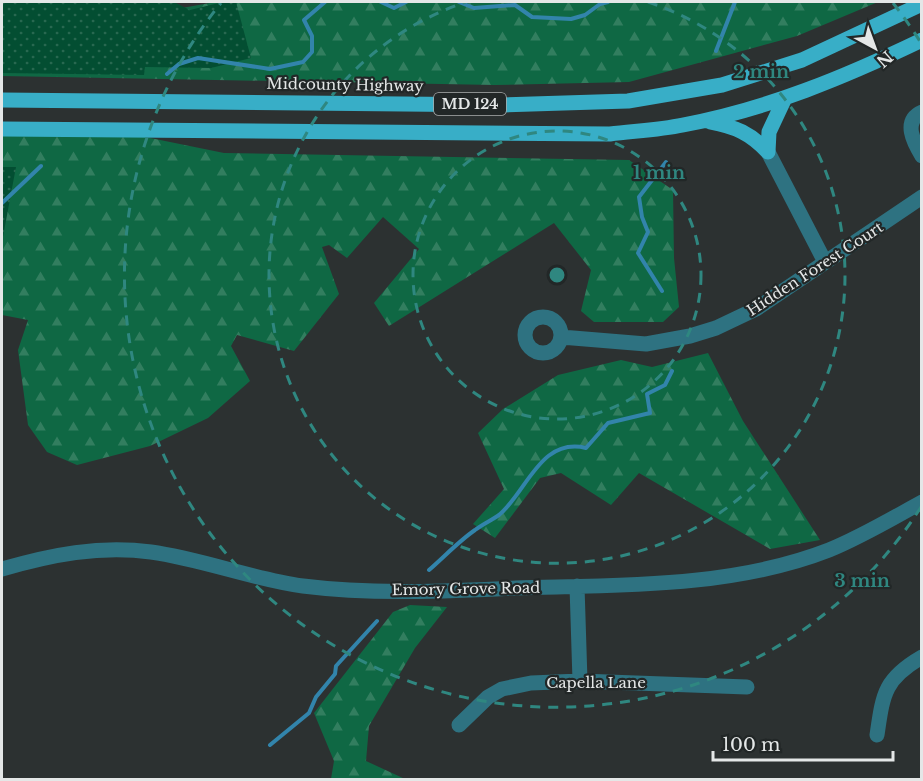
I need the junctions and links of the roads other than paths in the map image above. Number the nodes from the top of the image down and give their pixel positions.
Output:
1 (921, 4) edge
2 (921, 40) edge
3 (2, 100) edge
4 (784, 100) junction
5 (921, 112) edge
6 (704, 121) junction
7 (2, 129) edge
8 (768, 152) junction
9 (921, 156) edge
10 (921, 197) edge
11 (825, 262) junction
12 (561, 337) dead end
13 (921, 502) edge
14 (2, 569) edge
15 (577, 586) junction
16 (921, 657) edge
17 (580, 681) junction
18 (747, 687) dead end
19 (459, 725) dead end
20 (878, 735) dead end

1 - 3 main road, Midcounty Highway / MD 124
2 - 4 main road, MD 124
4 - 6 main road, MD 124
4 - 8 main road
5 - 9 street
6 - 7 main road, MD 124
6 - 8 main road
8 - 11 street
10 - 11 street, Hidden Forest Court
11 - 12 street, Hidden Forest Court
13 - 15 street, Emory Grove Road
14 - 15 street, Emory Grove Road
15 - 17 street
16 - 20 street
17 - 18 street, Capella Lane
17 - 19 street, Capella Lane

